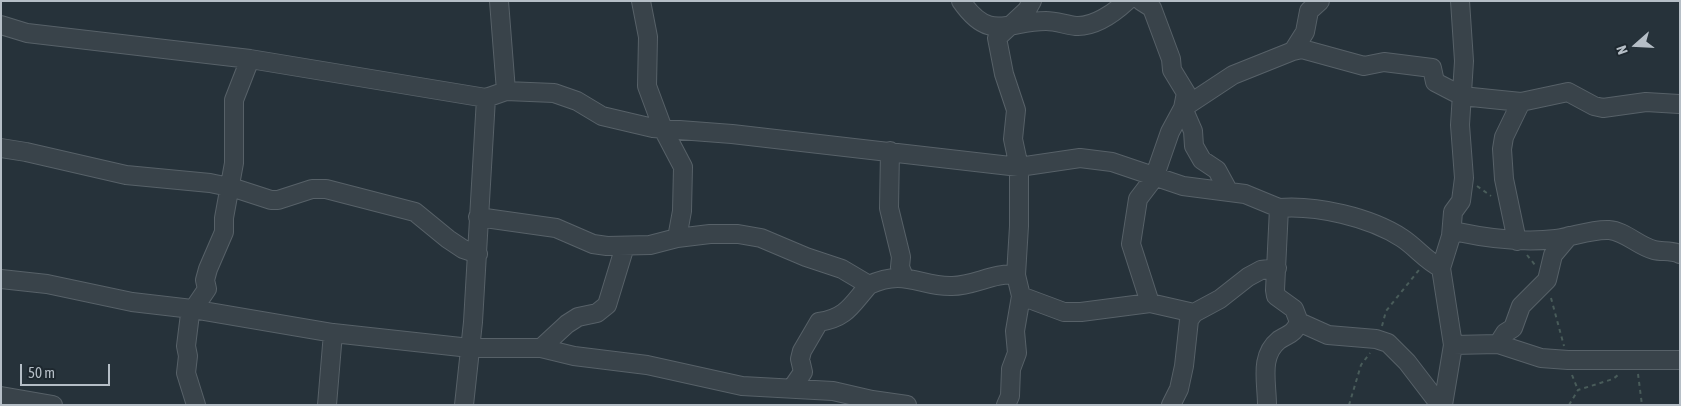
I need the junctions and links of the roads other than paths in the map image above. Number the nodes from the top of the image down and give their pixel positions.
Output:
1 (499, 1) edge
2 (640, 1) edge
3 (961, 1) edge
4 (1032, 1) edge
5 (1127, 1) edge
6 (1141, 1) edge
7 (1320, 1) edge
8 (1460, 1) edge
9 (1, 25) edge
10 (1011, 26) junction
11 (1293, 50) junction
12 (250, 59) junction
13 (506, 91) junction
14 (1462, 96) junction
15 (486, 98) junction
16 (1680, 98) edge
17 (1521, 102) junction
18 (1679, 104) edge
19 (1183, 108) junction
20 (1680, 108) edge
21 (663, 129) junction
22 (1, 148) edge
23 (890, 151) junction
24 (1019, 166) junction
25 (1154, 178) junction
26 (228, 188) junction
27 (1229, 192) junction
28 (1279, 208) junction
29 (478, 217) junction
30 (1451, 236) junction
31 (1569, 236) junction
32 (677, 238) junction
33 (1517, 241) junction
34 (625, 246) junction
35 (478, 254) junction
36 (1680, 254) edge
37 (1277, 268) junction
38 (1441, 268) junction
39 (1016, 275) junction
40 (904, 277) junction
41 (1, 278) edge
42 (869, 285) junction
43 (1020, 296) junction
44 (1150, 303) junction
45 (192, 309) junction
46 (1194, 313) junction
47 (1300, 322) junction
48 (333, 333) junction
49 (1498, 344) junction
50 (1453, 345) junction
51 (470, 348) junction
52 (541, 348) junction
53 (1680, 360) edge
54 (792, 388) junction
55 (1, 396) edge
56 (53, 405) edge
57 (196, 405) edge
58 (327, 405) edge
59 (464, 405) edge
60 (907, 405) edge
61 (1006, 405) edge
62 (1171, 405) edge
63 (1267, 405) edge
64 (1441, 405) edge

1 - 13 street
2 - 21 street
3 - 10 street
4 - 10 street
5 - 10 street
6 - 19 street
7 - 11 street
8 - 14 street
9 - 12 street
10 - 24 street
11 - 14 street
11 - 19 street
12 - 15 street
12 - 26 street
13 - 15 street
13 - 21 street
14 - 17 street
14 - 30 street
15 - 29 street
16 - 18 street
17 - 18 street
17 - 33 street
18 - 20 street
19 - 25 street
19 - 27 street
21 - 23 street
21 - 32 street
22 - 26 street
23 - 24 street
23 - 40 street
24 - 25 street
24 - 39 street
25 - 27 street
25 - 44 street
26 - 35 street
26 - 45 street
27 - 28 street
28 - 37 street
28 - 38 street
29 - 34 street
29 - 35 street
30 - 33 street
30 - 38 street
31 - 33 street
31 - 36 street
31 - 49 street
32 - 34 street
32 - 42 street
34 - 52 street
35 - 51 street
37 - 46 street
37 - 47 street
38 - 50 street
39 - 40 street
39 - 43 street
40 - 42 street
41 - 45 street
42 - 54 street
43 - 44 street
43 - 61 street
44 - 46 street
45 - 48 street
45 - 57 street
46 - 62 street
47 - 63 street
47 - 64 street
48 - 51 street
48 - 58 street
49 - 50 street
49 - 53 street
50 - 64 street
51 - 52 street
51 - 59 street
52 - 54 street
54 - 60 street
55 - 56 street

